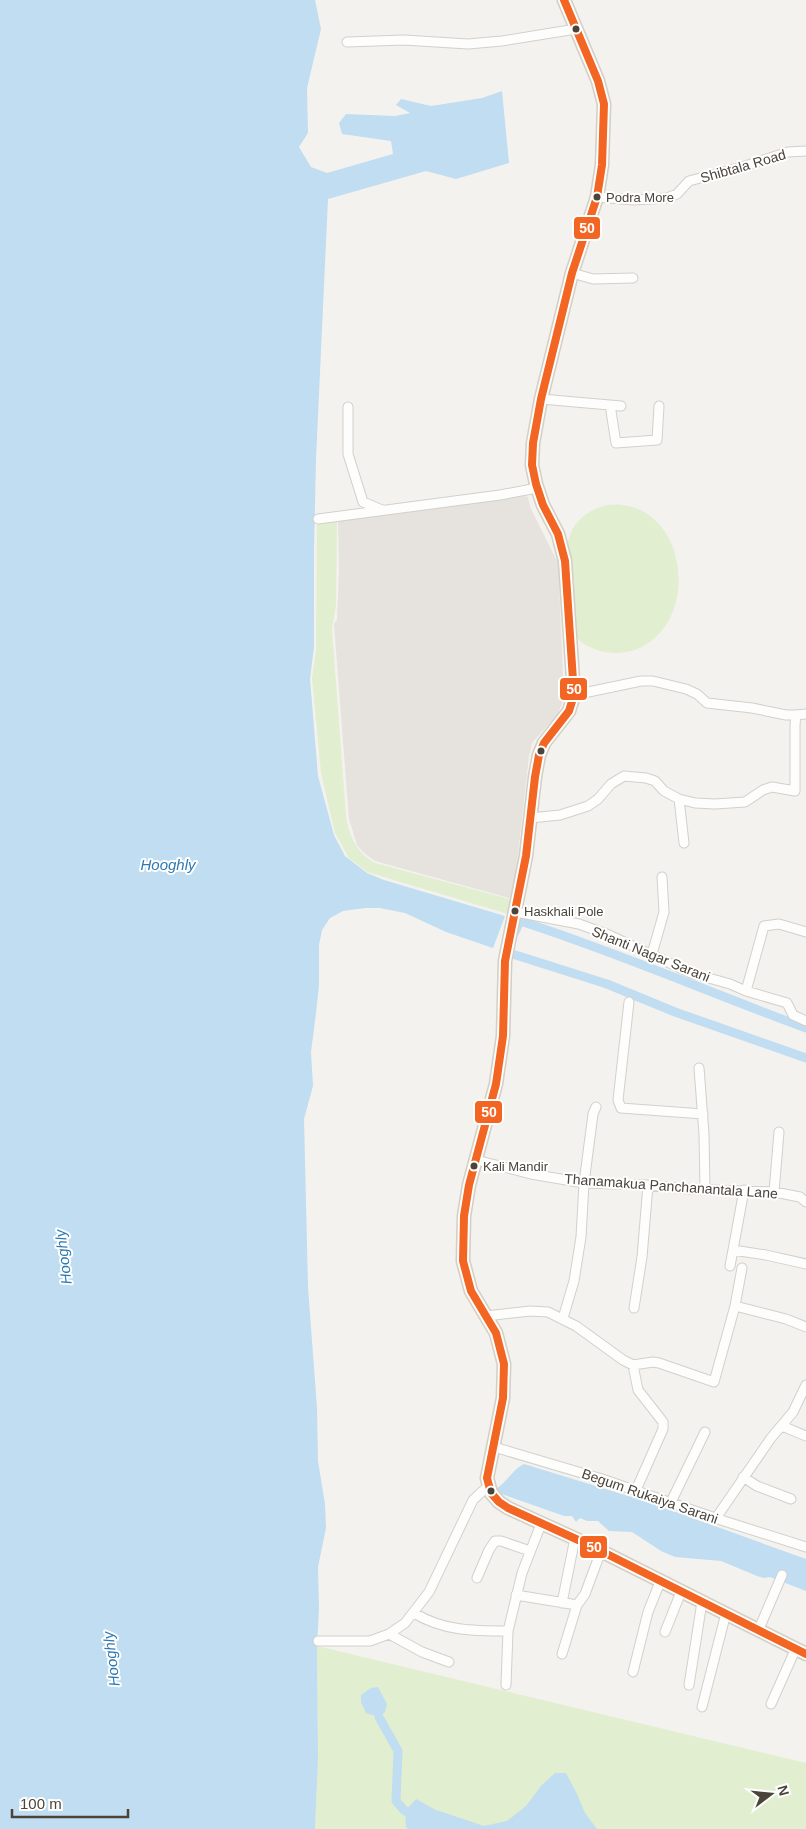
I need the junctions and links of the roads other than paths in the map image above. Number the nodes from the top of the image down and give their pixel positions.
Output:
1 (564, 0) edge
2 (576, 29) junction
3 (347, 42) dead end
4 (806, 150) edge
5 (597, 197) junction
6 (572, 273) junction
7 (633, 278) dead end
8 (541, 399) junction
9 (610, 405) junction
10 (621, 406) dead end
11 (659, 406) dead end
12 (348, 407) dead end
13 (537, 488) junction
14 (382, 510) junction
15 (318, 519) dead end
16 (574, 695) junction
17 (801, 715) edge
18 (679, 799) junction
19 (530, 818) junction
20 (684, 843) dead end
21 (662, 877) dead end
22 (515, 914) junction
23 (806, 932) edge
24 (652, 954) junction
25 (746, 991) junction
26 (630, 1002) dead end
27 (806, 1021) edge
28 (699, 1068) dead end
29 (596, 1106) dead end
30 (703, 1114) junction
31 (779, 1132) dead end
32 (476, 1160) junction
33 (584, 1183) junction
34 (648, 1185) junction
35 (705, 1190) junction
36 (744, 1190) junction
37 (774, 1192) junction
38 (806, 1202) edge
39 (733, 1250) junction
40 (806, 1264) edge
41 (730, 1266) dead end
42 (742, 1268) dead end
43 (735, 1306) junction
44 (634, 1308) dead end
45 (486, 1316) junction
46 (563, 1318) junction
47 (806, 1327) edge
48 (633, 1365) junction
49 (805, 1388) edge
50 (782, 1426) junction
51 (705, 1432) dead end
52 (806, 1436) edge
53 (494, 1446) junction
54 (743, 1478) junction
55 (488, 1486) junction
56 (636, 1490) junction
57 (791, 1499) dead end
58 (671, 1502) junction
59 (716, 1518) junction
60 (541, 1524) junction
61 (575, 1538) junction
62 (806, 1545) edge
63 (530, 1551) junction
64 (601, 1551) junction
65 (782, 1575) dead end
66 (477, 1578) dead end
67 (660, 1582) junction
68 (681, 1592) junction
69 (516, 1595) junction
70 (702, 1602) junction
71 (562, 1603) junction
72 (577, 1605) junction
73 (414, 1613) junction
74 (726, 1613) junction
75 (759, 1630) junction
76 (508, 1631) junction
77 (665, 1632) dead end
78 (389, 1634) junction
79 (318, 1642) dead end
80 (801, 1651) edge
81 (562, 1654) dead end
82 (449, 1662) dead end
83 (633, 1672) dead end
84 (506, 1685) dead end
85 (689, 1685) dead end
86 (772, 1704) dead end
87 (702, 1707) dead end

1 - 2 main road
2 - 3 street
2 - 5 main road
4 - 5 street, Shibtala Road
5 - 6 main road
6 - 7 street
6 - 8 main road
8 - 9 street
8 - 13 main road
9 - 10 street
9 - 11 street
12 - 14 street
13 - 14 street
13 - 16 main road
14 - 15 street
16 - 17 street
16 - 19 main road
17 - 18 street
18 - 19 street
18 - 20 street
19 - 22 main road
21 - 24 street
22 - 24 street, Shanti Nagar Sarani
22 - 32 main road
23 - 25 street
24 - 25 street, Shanti Nagar Sarani
25 - 27 street, Shanti Nagar Sarani
26 - 30 street
28 - 30 street
29 - 33 street
30 - 35 street
31 - 37 street
32 - 33 street, Thanamakua Panchanantala Lane
32 - 45 main road
33 - 34 street, Thanamakua Panchanantala Lane
33 - 46 street
34 - 35 street, Thanamakua Panchanantala Lane
34 - 44 street
35 - 36 street, Thanamakua Panchanantala Lane
36 - 37 street, Thanamakua Panchanantala Lane
36 - 39 street
37 - 38 street, Thanamakua Panchanantala Lane
39 - 40 street
39 - 41 street
42 - 43 street
43 - 47 street
43 - 48 street
45 - 46 street
45 - 53 main road
46 - 48 street
48 - 56 street
49 - 50 street
50 - 52 street
50 - 54 street
51 - 58 street
53 - 55 main road
53 - 56 street, Begum Rukaiya Sarani
54 - 57 street
54 - 59 street
55 - 60 main road
55 - 73 street
56 - 58 street, Begum Rukaiya Sarani
58 - 59 street, Begum Rukaiya Sarani
59 - 62 street, Begum Rukaiya Sarani
60 - 61 main road
60 - 63 street
61 - 64 main road
61 - 71 street
63 - 66 street
63 - 69 street
64 - 67 main road
64 - 72 street
65 - 75 street
67 - 68 main road
67 - 83 street
68 - 70 main road
68 - 77 street
69 - 71 street
69 - 76 street
70 - 74 main road
70 - 85 street
71 - 72 street
72 - 81 street
73 - 76 street
73 - 78 street
74 - 75 main road
74 - 87 street
75 - 80 main road
76 - 84 street
78 - 79 street
78 - 82 street
80 - 86 street

